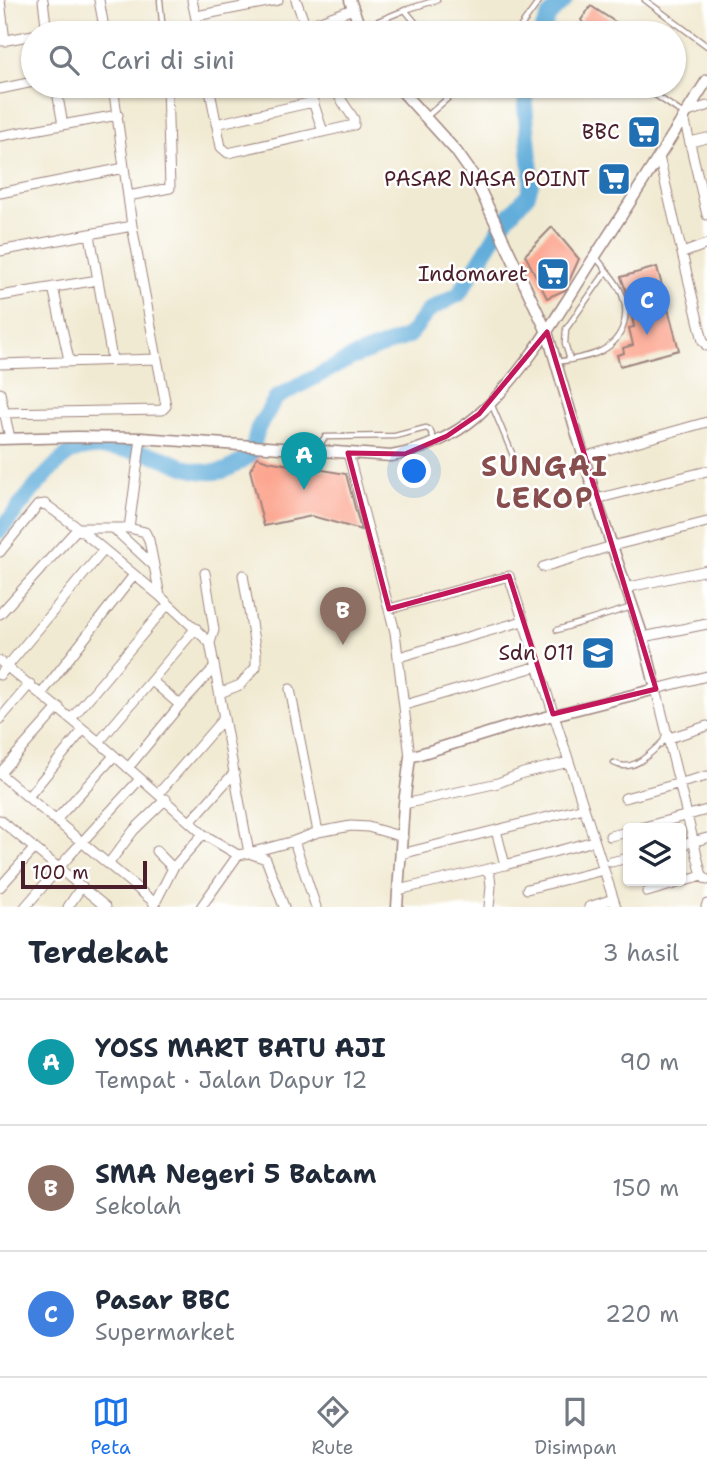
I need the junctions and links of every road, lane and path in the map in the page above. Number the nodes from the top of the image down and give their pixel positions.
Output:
1 (43, 0) edge
2 (99, 0) edge
3 (160, 0) edge
4 (192, 0) edge
5 (278, 0) edge
6 (296, 0) edge
7 (437, 0) edge
8 (540, 0) edge
9 (645, 0) edge
10 (0, 3) edge
11 (351, 5) edge
12 (405, 10) junction
13 (196, 16) junction
14 (44, 21) edge
15 (103, 21) edge
16 (162, 21) edge
17 (197, 21) edge
18 (304, 21) edge
19 (323, 21) edge
20 (382, 21) edge
21 (414, 21) edge
22 (525, 21) edge
23 (673, 21) edge
24 (686, 30) edge
25 (21, 37) edge
26 (3, 41) edge
27 (707, 46) edge
28 (707, 80) edge
29 (21, 85) edge
30 (0, 89) edge
31 (58, 98) edge
32 (115, 98) edge
33 (167, 98) edge
34 (211, 98) edge
35 (312, 98) edge
36 (339, 98) edge
37 (408, 98) edge
38 (448, 98) edge
39 (660, 98) edge
40 (313, 102) junction
41 (707, 106) edge
42 (118, 115) junction
43 (686, 115) junction
44 (426, 117) junction
45 (216, 124) junction
46 (63, 125) junction
47 (323, 132) junction
48 (0, 136) edge
49 (707, 138) edge
50 (690, 142) junction
51 (659, 157) junction
52 (124, 168) junction
53 (703, 178) edge
54 (0, 193) edge
55 (128, 195) junction
56 (707, 212) edge
57 (132, 226) junction
58 (89, 234) junction
59 (707, 244) edge
60 (0, 251) edge
61 (682, 253) junction
62 (595, 257) junction
63 (606, 272) junction
64 (98, 280) junction
65 (53, 287) junction
66 (0, 296) edge
67 (547, 332) junction
68 (707, 346) edge
69 (112, 359) junction
70 (156, 359) junction
71 (69, 360) junction
72 (570, 360) junction
73 (555, 362) junction
74 (0, 365) edge
75 (0, 393) edge
76 (491, 402) junction
77 (2, 413) edge
78 (707, 422) edge
79 (5, 438) edge
80 (140, 441) junction
81 (435, 442) junction
82 (296, 449) junction
83 (320, 451) junction
84 (348, 453) junction
85 (583, 457) junction
86 (514, 458) dead end
87 (306, 467) dead end
88 (707, 471) edge
89 (596, 499) junction
90 (707, 522) edge
91 (78, 528) junction
92 (113, 528) junction
93 (129, 528) junction
94 (612, 546) junction
95 (103, 551) junction
96 (0, 552) edge
97 (152, 564) junction
98 (543, 567) dead end
99 (707, 570) edge
100 (205, 573) dead end
101 (134, 575) junction
102 (243, 575) dead end
103 (625, 588) junction
104 (160, 596) junction
105 (168, 604) junction
106 (633, 607) junction
107 (389, 609) junction
108 (0, 614) edge
109 (523, 621) junction
110 (707, 624) edge
111 (196, 628) junction
112 (557, 630) dead end
113 (643, 638) junction
114 (210, 643) junction
115 (399, 657) junction
116 (4, 664) edge
117 (538, 666) junction
118 (214, 668) junction
119 (0, 675) edge
120 (707, 676) edge
121 (152, 681) junction
122 (30, 684) junction
123 (290, 689) dead end
124 (656, 689) junction
125 (42, 693) junction
126 (220, 693) junction
127 (180, 705) junction
128 (405, 705) junction
129 (59, 707) junction
130 (554, 714) junction
131 (0, 719) edge
132 (71, 719) junction
133 (223, 719) junction
134 (707, 726) edge
135 (83, 730) junction
136 (666, 739) junction
137 (99, 742) junction
138 (114, 756) junction
139 (410, 757) junction
140 (569, 762) junction
141 (614, 763) dead end
142 (128, 768) junction
143 (234, 773) junction
144 (0, 774) edge
145 (707, 776) edge
146 (140, 779) junction
147 (677, 783) junction
148 (162, 796) junction
149 (28, 797) junction
150 (625, 798) dead end
151 (404, 804) junction
152 (584, 808) junction
153 (707, 810) edge
154 (688, 815) junction
155 (56, 820) junction
156 (190, 822) junction
157 (658, 823) edge
158 (2, 824) edge
159 (496, 830) junction
160 (318, 832) junction
161 (623, 832) edge
162 (203, 834) junction
163 (610, 836) dead end
164 (403, 837) junction
165 (707, 838) edge
166 (294, 841) junction
167 (594, 841) junction
168 (693, 842) junction
169 (81, 843) junction
170 (686, 844) edge
171 (34, 849) junction
172 (156, 851) dead end
173 (248, 853) junction
174 (401, 854) junction
175 (238, 855) junction
176 (623, 859) edge
177 (611, 862) dead end
178 (109, 863) junction
179 (505, 865) junction
180 (173, 867) junction
181 (489, 869) junction
182 (58, 870) junction
183 (604, 870) junction
184 (705, 878) edge
185 (82, 886) junction
186 (0, 887) edge
187 (527, 889) dead end
188 (398, 890) junction
189 (647, 892) dead end
190 (615, 903) edge
191 (154, 905) edge
192 (25, 907) edge
193 (68, 907) edge
194 (106, 907) edge
195 (201, 907) edge
196 (284, 907) edge
197 (316, 907) edge
198 (397, 907) edge
199 (489, 907) edge
200 (589, 907) edge

1 - 14 street
2 - 15 street
3 - 16 lane
4 - 13 street
5 - 13 street
6 - 18 street
7 - 12 lane
8 - 22 lane
9 - 23 lane
10 - 26 street
11 - 19 street
12 - 20 lane
12 - 21 lane
13 - 17 street
24 - 27 lane
25 - 26 street
28 - 43 street
29 - 30 street
31 - 46 street
32 - 42 street
33 - 55 street
34 - 45 street
35 - 40 street
36 - 47 street
37 - 44 street
38 - 44 lane
39 - 43 lane
40 - 45 street
40 - 47 street
41 - 43 street
42 - 46 street
42 - 52 street
43 - 50 street
43 - 51 street
44 - 67 street
45 - 47 street
46 - 48 street
49 - 50 street
50 - 53 street
51 - 61 street
51 - 62 street
52 - 54 street
52 - 55 street
53 - 56 street
55 - 57 street
57 - 58 street
57 - 70 street
58 - 60 street
58 - 64 street
59 - 61 street
61 - 68 street
62 - 63 lane
62 - 67 street
63 - 72 lane
63 - 72 lane
64 - 65 street
64 - 69 street
65 - 66 street
65 - 71 street
67 - 73 street
67 - 76 street
69 - 70 street
69 - 71 street
70 - 77 street
71 - 74 street
72 - 73 lane
73 - 85 street
75 - 77 street
76 - 81 street
76 - 86 lane
77 - 79 street
78 - 85 street
79 - 80 street
80 - 82 street
80 - 93 street
81 - 83 lane
81 - 84 street
82 - 83 street
82 - 87 lane
83 - 84 street
84 - 107 street
85 - 89 street
88 - 89 street
89 - 94 street
90 - 94 street
91 - 92 street
91 - 95 street
91 - 96 street
91 - 108 street
92 - 93 street
92 - 97 street
93 - 97 street
94 - 98 street
94 - 103 street
95 - 101 street
95 - 116 street
97 - 104 street
99 - 103 street
100 - 114 street
101 - 104 street
101 - 125 street
102 - 126 street
103 - 106 street
104 - 105 street
105 - 111 street
105 - 132 street
106 - 112 lane
106 - 113 street
107 - 109 street
107 - 115 street
109 - 115 street
109 - 117 street
110 - 113 street
111 - 114 street
111 - 121 street
113 - 124 street
114 - 118 street
115 - 128 street
116 - 119 street
116 - 122 street
117 - 128 street
117 - 130 street
118 - 126 street
118 - 127 street
120 - 124 street
121 - 127 street
121 - 137 street
122 - 125 street
122 - 131 street
123 - 160 street
124 - 130 street
124 - 136 street
125 - 129 street
126 - 133 street
127 - 142 street
128 - 139 street
129 - 132 street
129 - 144 street
130 - 139 street
130 - 140 street
132 - 135 street
133 - 143 street
133 - 148 street
134 - 136 street
135 - 137 street
135 - 149 street
136 - 141 lane
136 - 147 street
137 - 138 street
138 - 142 street
138 - 155 street
139 - 151 street
140 - 151 street
140 - 152 street
142 - 146 street
143 - 156 street
143 - 173 street
144 - 149 street
145 - 147 street
146 - 148 street
146 - 169 street
147 - 150 street
147 - 154 street
148 - 156 street
148 - 178 street
149 - 155 street
151 - 164 street
152 - 159 street
152 - 167 street
153 - 154 street
154 - 157 street
154 - 168 street
155 - 169 street
156 - 162 street
158 - 171 street
159 - 174 street
159 - 179 street
160 - 164 street
160 - 166 street
161 - 163 street
162 - 175 street
162 - 180 street
164 - 174 street
165 - 168 street
166 - 173 street
166 - 197 street
167 - 179 street
167 - 183 street
168 - 170 street
168 - 184 street
169 - 178 street
169 - 182 street
171 - 182 street
171 - 186 street
172 - 180 street
173 - 175 street
173 - 196 street
174 - 188 street
175 - 195 street
176 - 177 street
178 - 191 street
179 - 181 street
180 - 191 street
181 - 188 street
181 - 199 street
182 - 185 street
182 - 192 street
183 - 187 street
183 - 190 street
184 - 189 street
185 - 193 street
185 - 194 street
188 - 198 street
190 - 200 street

